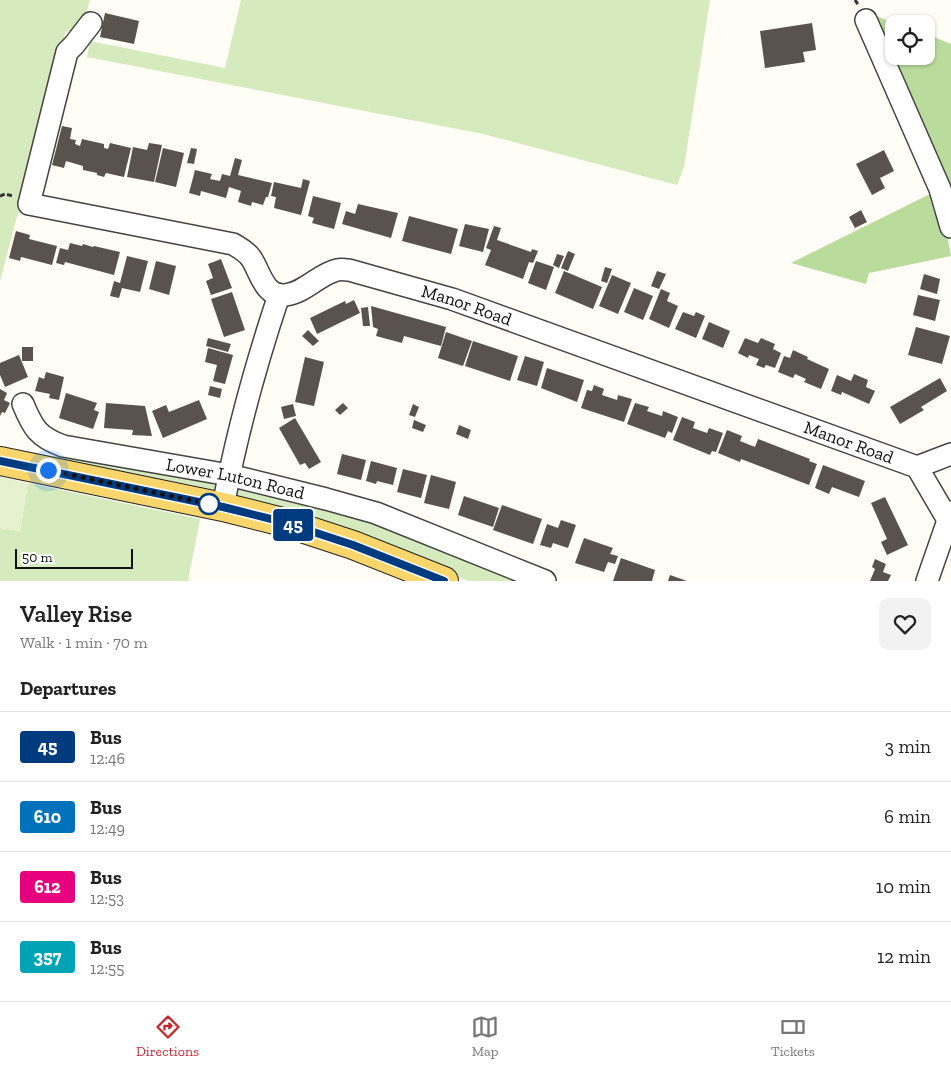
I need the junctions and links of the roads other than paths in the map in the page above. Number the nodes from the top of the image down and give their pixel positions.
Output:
1 (866, 20) dead end
2 (91, 23) dead end
3 (951, 228) edge
4 (279, 295) junction
5 (23, 404) dead end
6 (951, 454) edge
7 (0, 461) edge
8 (917, 467) junction
9 (229, 475) junction
10 (223, 507) junction
11 (949, 524) edge
12 (444, 581) edge
13 (544, 581) edge
14 (927, 581) edge

1 - 3 street
2 - 4 street
4 - 8 street, Manor Road
4 - 9 street
5 - 9 street, Lower Luton Road
6 - 8 street, Manor Road
7 - 10 main road, Lower Luton Road
8 - 11 street, Manor Road
9 - 10 street
9 - 13 street, Lower Luton Road
10 - 12 main road, Lower Luton Road
11 - 14 street

